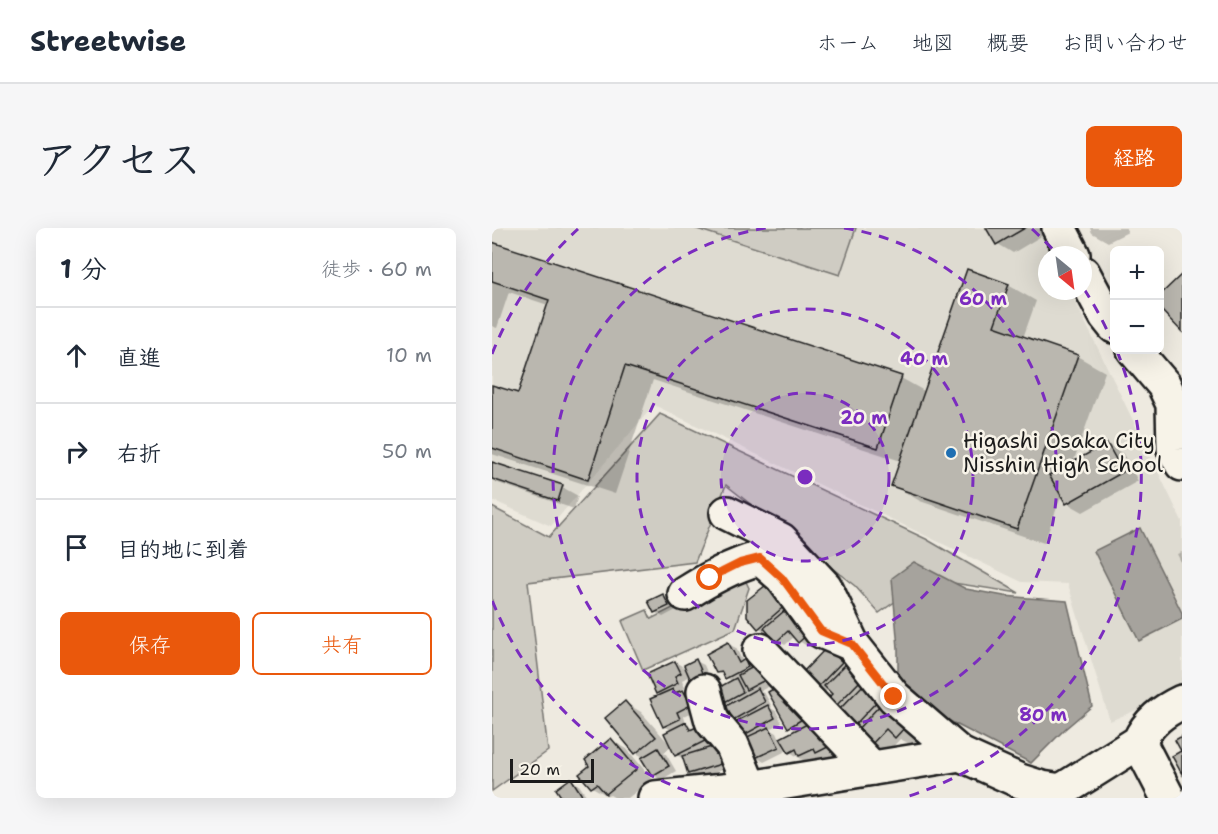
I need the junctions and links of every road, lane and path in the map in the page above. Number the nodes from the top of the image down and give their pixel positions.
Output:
1 (1059, 228) edge
2 (1068, 246) edge
3 (1092, 290) edge
4 (1110, 321) edge
5 (1137, 354) edge
6 (1182, 464) edge
7 (727, 513) dead end
8 (685, 594) dead end
9 (852, 644) junction
10 (760, 650) dead end
11 (704, 691) dead end
12 (1182, 702) edge
13 (1139, 742) junction
14 (960, 754) junction
15 (872, 768) junction
16 (750, 788) junction
17 (655, 798) edge
18 (1168, 798) edge

1 - 2 street
3 - 4 street
5 - 6 street
7 - 9 street
8 - 9 street
9 - 14 street
10 - 15 street
11 - 16 street
12 - 13 street
13 - 14 street
13 - 18 street
14 - 15 street
15 - 16 street
16 - 17 street

